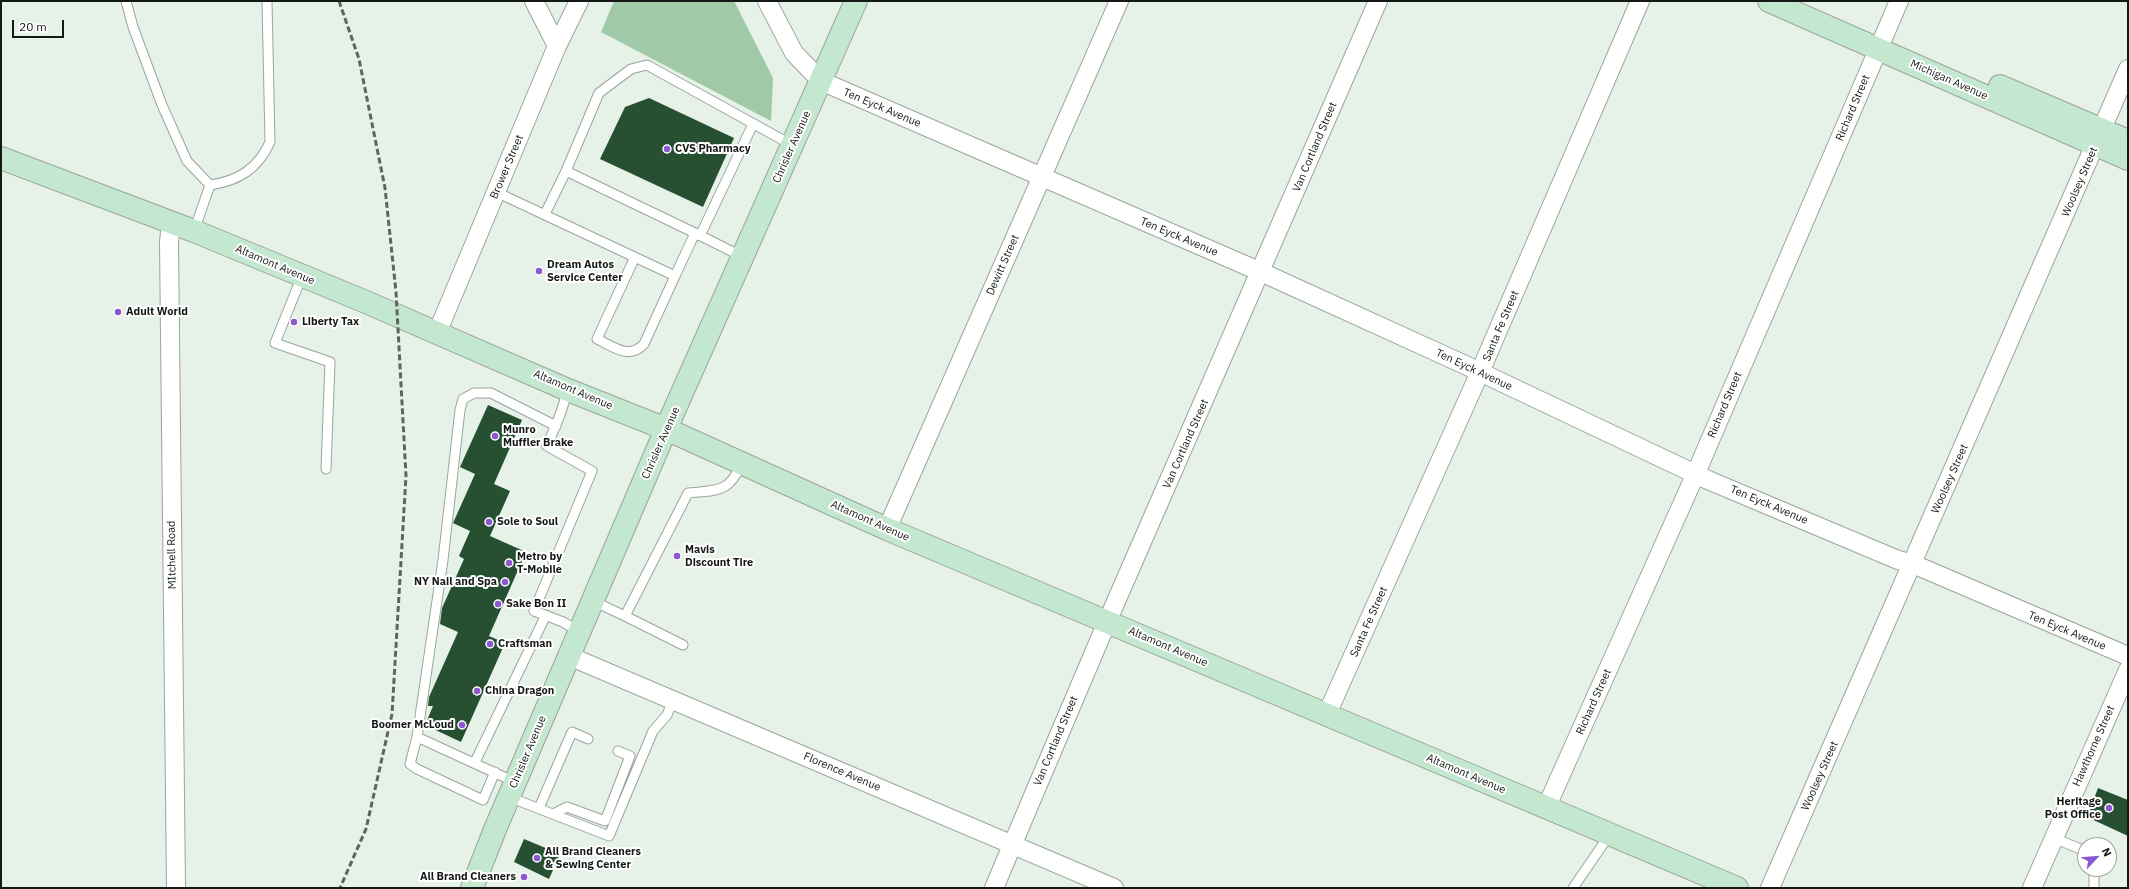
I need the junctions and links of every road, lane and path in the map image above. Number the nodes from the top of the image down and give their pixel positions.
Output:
1 (126, 1) edge
2 (267, 1) edge
3 (534, 1) edge
4 (578, 1) edge
5 (767, 1) edge
6 (856, 1) edge
7 (1119, 1) edge
8 (1378, 1) edge
9 (1640, 1) edge
10 (1769, 1) edge
11 (1803, 1) edge
12 (1899, 1) edge
13 (1881, 42) junction
14 (557, 46) junction
15 (2128, 69) edge
16 (821, 81) junction
17 (753, 124) junction
18 (2099, 137) junction
19 (2128, 141) edge
20 (793, 146) junction
21 (1, 158) edge
22 (2128, 159) edge
23 (566, 171) junction
24 (1042, 177) junction
25 (210, 185) junction
26 (496, 192) junction
27 (545, 214) junction
28 (171, 222) junction
29 (194, 231) junction
30 (697, 234) junction
31 (635, 257) junction
32 (743, 257) junction
33 (1261, 272) junction
34 (302, 276) junction
35 (675, 276) junction
36 (437, 333) junction
37 (1480, 372) junction
38 (568, 390) junction
39 (556, 426) junction
40 (666, 429) junction
41 (742, 463) junction
42 (326, 469) dead end
43 (1696, 473) junction
44 (887, 529) junction
45 (1913, 564) junction
46 (593, 600) junction
47 (546, 615) junction
48 (625, 616) junction
49 (1107, 622) junction
50 (580, 632) junction
51 (683, 645) dead end
52 (569, 656) junction
53 (2128, 656) edge
54 (2128, 670) edge
55 (673, 700) junction
56 (1327, 714) junction
57 (417, 737) junction
58 (588, 739) dead end
59 (618, 751) dead end
60 (476, 762) junction
61 (495, 772) junction
62 (512, 789) junction
63 (539, 808) junction
64 (1546, 808) junction
65 (553, 814) junction
66 (1610, 834) junction
67 (2054, 838) junction
68 (1012, 845) junction
69 (2077, 848) edge
70 (2094, 877) edge
71 (476, 887) edge
72 (176, 888) edge
73 (994, 888) edge
74 (1114, 888) edge
75 (1574, 888) edge
76 (1737, 888) edge
77 (1770, 888) edge
78 (2032, 888) edge
79 (2094, 888) edge

1 - 25 lane
2 - 25 lane
3 - 14 street
4 - 14 street, Brower Street
5 - 16 street
6 - 16 main road, Chrisler Avenue
7 - 24 street, Dewitt Street
8 - 33 street, Van Cortland Street
9 - 37 street, Santa Fe Street
10 - 13 main road, Michigan Avenue
11 - 13 main road, Michigan Avenue
12 - 13 street, Richard Street
13 - 18 main road, Michigan Avenue
13 - 43 street, Richard Street
14 - 26 street, Brower Street
15 - 18 street, Woolsey Street
16 - 20 main road, Chrisler Avenue
16 - 24 street, Ten Eyck Avenue
17 - 20 lane
17 - 23 lane
17 - 30 lane
18 - 19 main road, Michigan Avenue
18 - 22 main road, Michigan Avenue
18 - 45 street, Woolsey Street
20 - 32 main road, Chrisler Avenue
21 - 28 main road, Altamont Avenue
23 - 27 lane
23 - 30 lane
24 - 33 street, Ten Eyck Avenue
24 - 44 street, Dewitt Street
25 - 29 lane
26 - 27 lane
26 - 36 street, Brower Street
27 - 31 lane
28 - 29 main road, Altamont Avenue
28 - 72 street, MItchell Road
29 - 34 main road, Altamont Avenue
30 - 32 lane
30 - 35 lane
31 - 35 lane
31 - 35 lane
32 - 40 main road, Chrisler Avenue
33 - 37 street, Ten Eyck Avenue
33 - 49 street, Van Cortland Street
34 - 36 main road, Altamont Avenue
34 - 42 lane
36 - 38 main road, Altamont Avenue
37 - 43 street, Ten Eyck Avenue
37 - 56 street, Santa Fe Street
38 - 39 lane
38 - 40 main road, Altamont Avenue
39 - 47 lane
39 - 57 lane
40 - 41 main road, Altamont Avenue
40 - 46 main road, Chrisler Avenue
41 - 44 main road, Altamont Avenue
41 - 48 lane
43 - 45 street, Ten Eyck Avenue
43 - 64 street, Richard Street
44 - 49 main road, Altamont Avenue
45 - 53 street, Ten Eyck Avenue
45 - 77 street, Woolsey Street
46 - 48 lane
46 - 50 main road, Chrisler Avenue
47 - 50 lane
47 - 60 lane
48 - 51 lane
49 - 56 main road, Altamont Avenue
49 - 68 street, Van Cortland Street
50 - 52 main road, Chrisler Avenue
52 - 55 street, Florence Avenue
52 - 62 main road, Chrisler Avenue
54 - 67 street, Hawthorne Street
55 - 65 lane
55 - 68 street, Florence Avenue
56 - 64 main road, Altamont Avenue
57 - 60 lane
57 - 61 lane
58 - 63 lane
59 - 65 lane
60 - 61 lane
61 - 62 lane
62 - 63 lane
62 - 71 main road, Chrisler Avenue
63 - 65 lane
64 - 66 main road, Altamont Avenue
66 - 75 lane
66 - 76 main road, Altamont Avenue
67 - 69 lane
67 - 78 street, Hawthorne Street
68 - 73 street, Van Cortland Street
68 - 74 street, Florence Avenue
70 - 79 lane

